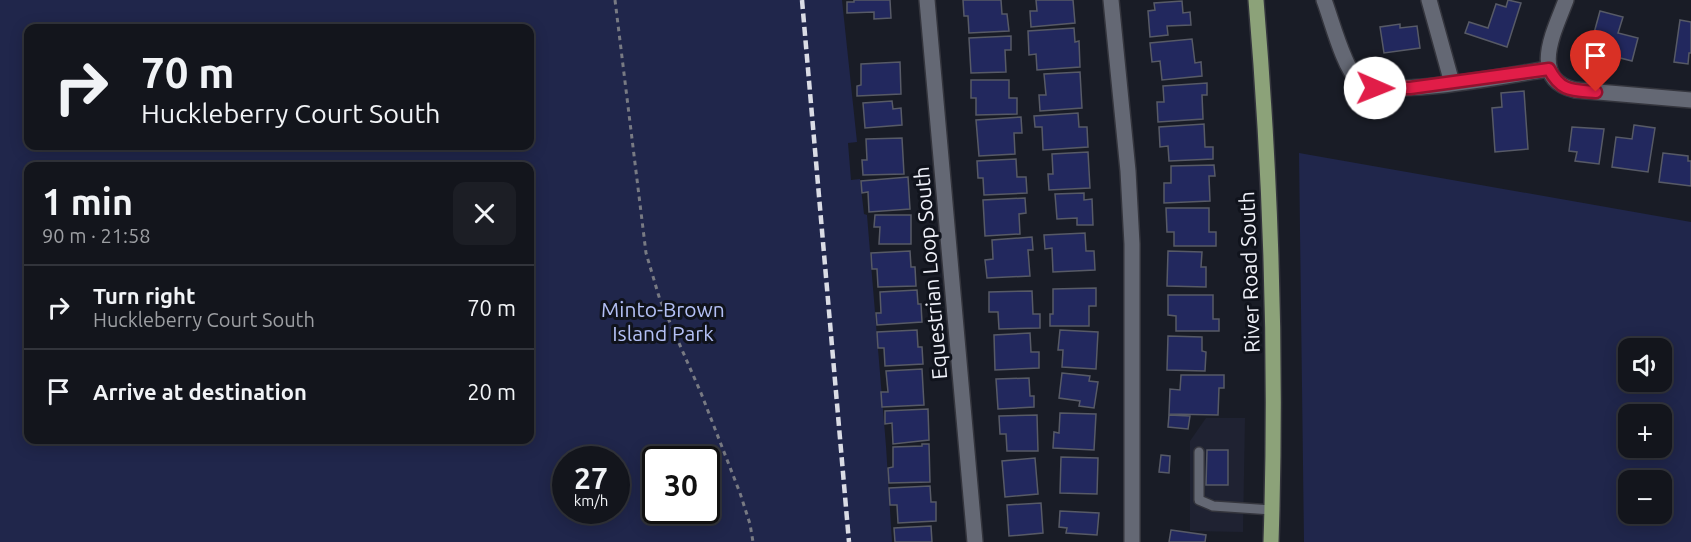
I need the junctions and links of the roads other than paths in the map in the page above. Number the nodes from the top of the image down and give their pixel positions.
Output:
1 (927, 0) edge
2 (1111, 0) edge
3 (1256, 0) edge
4 (1324, 0) edge
5 (1429, 0) edge
6 (1566, 0) edge
7 (1549, 69) junction
8 (1452, 83) junction
9 (1691, 100) edge
10 (1199, 452) dead end
11 (1272, 510) junction
12 (975, 542) edge
13 (1132, 542) edge
14 (1271, 542) edge

1 - 12 street, Equestrian Loop South
2 - 13 street
3 - 11 main road, River Road South
4 - 8 street
5 - 8 street
6 - 7 street
7 - 8 street
7 - 9 street
10 - 11 lane
11 - 14 main road, River Road South

